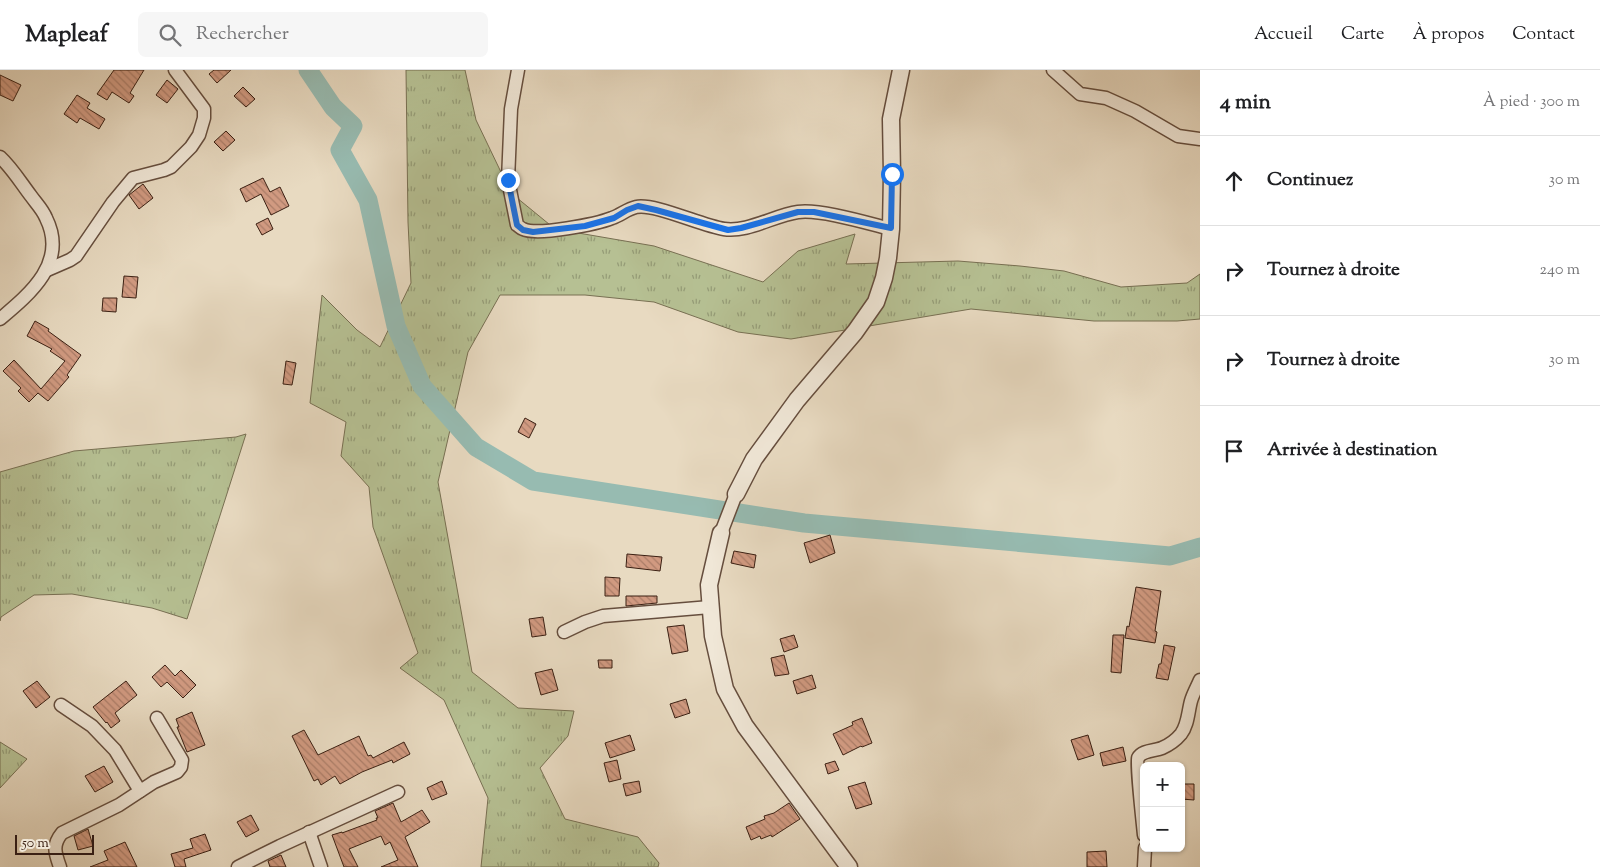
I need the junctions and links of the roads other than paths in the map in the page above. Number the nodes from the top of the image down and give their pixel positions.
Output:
1 (175, 70) edge
2 (518, 70) edge
3 (901, 70) edge
4 (1053, 70) edge
5 (1200, 139) edge
6 (0, 157) edge
7 (891, 228) junction
8 (47, 270) junction
9 (0, 320) edge
10 (736, 494) joint
11 (720, 533) joint
12 (710, 606) junction
13 (564, 632) dead end
14 (1200, 680) edge
15 (61, 705) dead end
16 (158, 718) dead end
17 (140, 791) junction
18 (398, 792) dead end
19 (1142, 807) edge
20 (309, 832) junction
21 (1145, 852) edge
22 (60, 867) edge
23 (238, 867) edge
24 (321, 867) edge
25 (849, 867) edge
26 (1144, 867) edge

1 - 8 street
2 - 7 street
3 - 7 street
4 - 5 street
6 - 8 street
7 - 10 street
8 - 9 street
10 - 11 street
11 - 12 street
12 - 13 street
12 - 25 street
14 - 19 street
15 - 17 street
16 - 17 street
17 - 22 street
18 - 20 street
20 - 23 street
20 - 24 street
21 - 26 street

